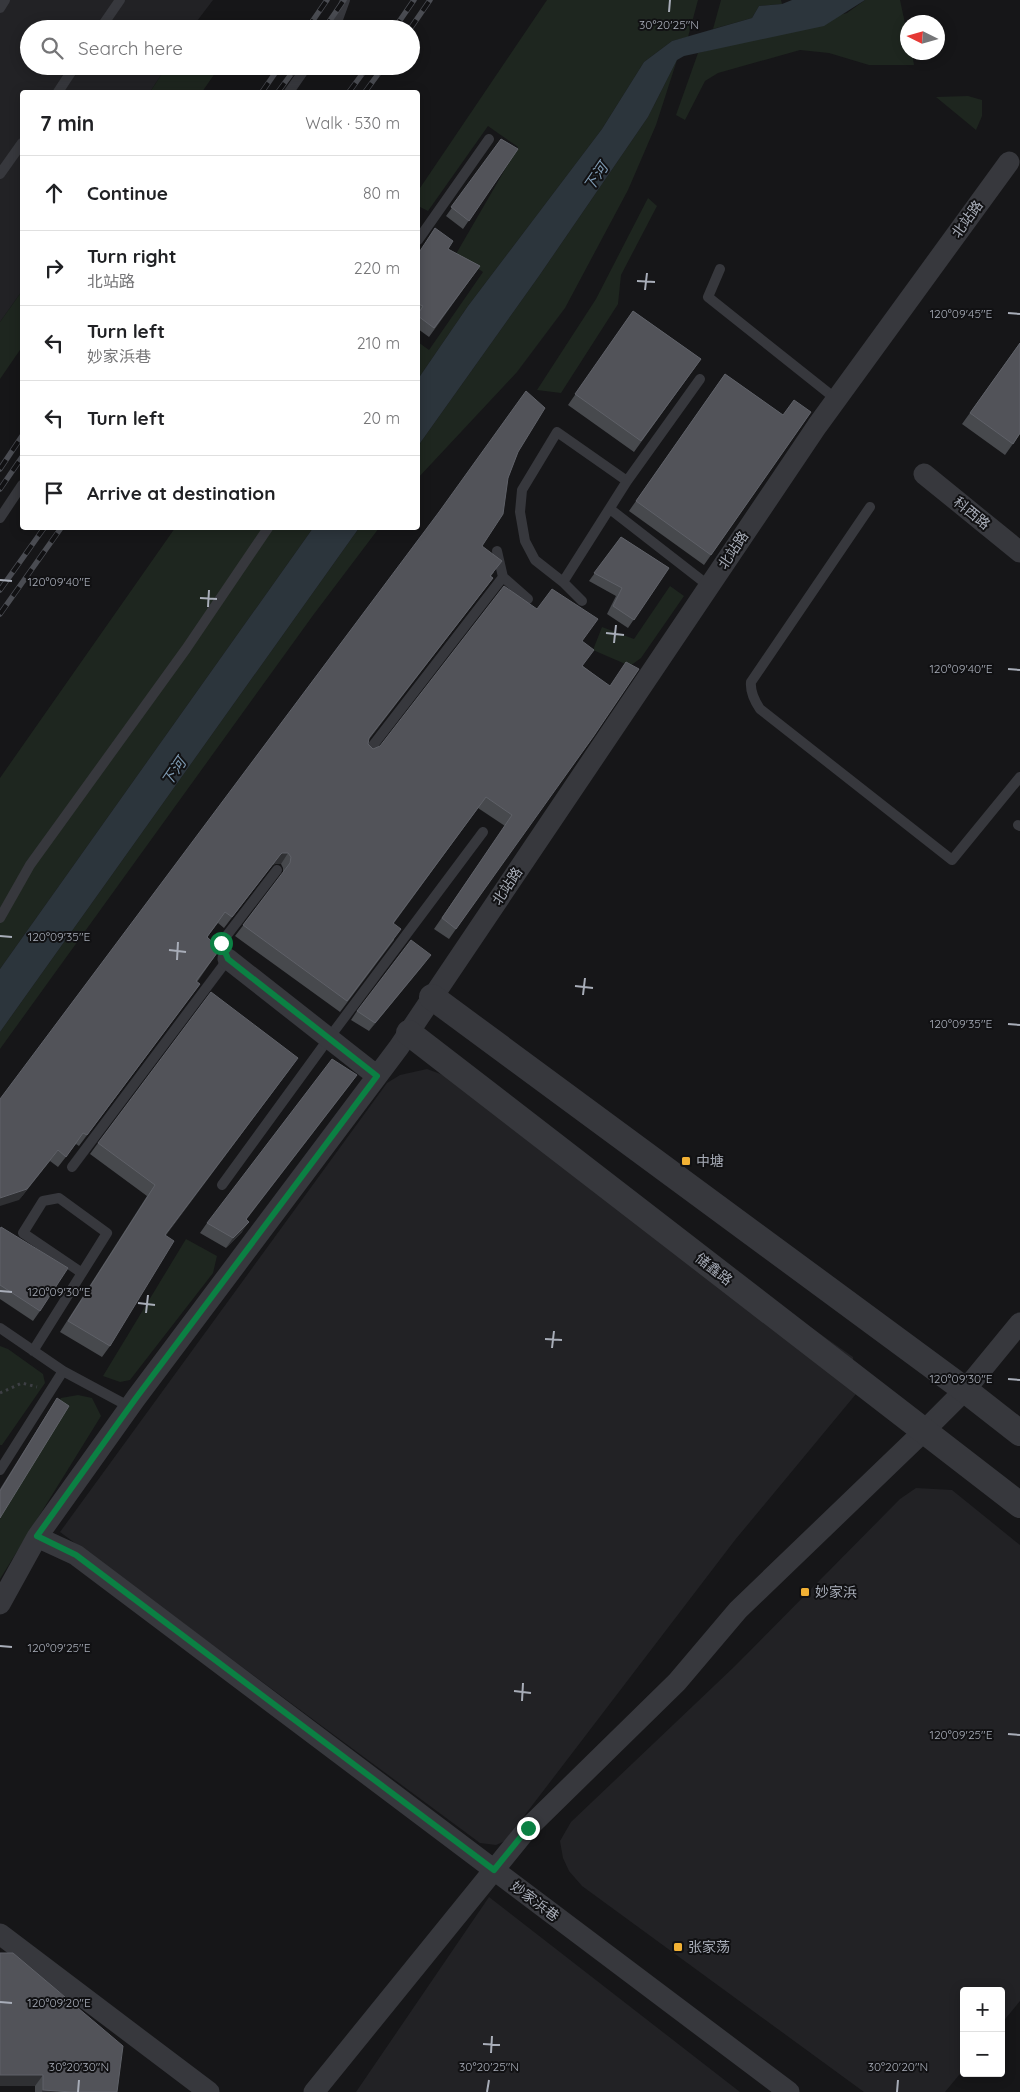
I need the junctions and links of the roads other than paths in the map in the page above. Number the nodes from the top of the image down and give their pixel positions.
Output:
1 (6, 0) edge
2 (120, 0) edge
3 (345, 0) edge
4 (0, 8) edge
5 (106, 20) edge
6 (338, 20) edge
7 (69, 75) edge
8 (301, 75) edge
9 (59, 90) edge
10 (290, 90) edge
11 (489, 140) dead end
12 (20, 146) edge
13 (1009, 162) dead end
14 (0, 174) edge
15 (420, 237) edge
16 (720, 269) dead end
17 (700, 380) edge
18 (836, 399) junction
19 (924, 474) dead end
20 (627, 481) junction
21 (20, 488) edge
22 (870, 507) dead end
23 (610, 510) junction
24 (0, 518) edge
25 (267, 530) edge
26 (497, 551) dead end
27 (1020, 552) edge
28 (503, 577) junction
29 (563, 582) junction
30 (709, 586) junction
31 (528, 599) dead end
32 (582, 601) dead end
33 (367, 753) edge
34 (1020, 777) edge
35 (482, 832) dead end
36 (277, 870) edge
37 (0, 918) edge
38 (228, 959) junction
39 (432, 997) junction
40 (409, 1033) junction
41 (329, 1038) junction
42 (377, 1076) junction
43 (72, 1167) edge
44 (222, 1185) dead end
45 (82, 1273) junction
46 (1020, 1323) edge
47 (0, 1328) edge
48 (33, 1351) junction
49 (63, 1371) junction
50 (965, 1390) junction
51 (130, 1406) junction
52 (924, 1431) junction
53 (1020, 1433) edge
54 (1, 1466) edge
55 (1020, 1505) edge
56 (37, 1536) junction
57 (0, 1604) edge
58 (494, 1870) junction
59 (0, 1934) edge
60 (209, 2092) edge
61 (314, 2092) edge
62 (789, 2092) edge

1 - 4 lane
2 - 5 lane
3 - 6 lane
7 - 9 lane
8 - 10 lane
11 - 15 lane
12 - 14 lane
13 - 18 street, 北站路
16 - 18 lane
17 - 20 lane
18 - 30 street, 北站路
19 - 27 street, 科西路
20 - 23 lane
20 - 29 lane
21 - 24 lane
22 - 34 lane
23 - 29 lane
23 - 30 lane
25 - 37 lane
26 - 28 lane
28 - 31 lane
28 - 33 lane
29 - 32 lane
30 - 39 street, 北站路
35 - 41 lane
36 - 38 lane
38 - 41 street
38 - 43 lane
39 - 40 street, 北站路
39 - 50 street
40 - 42 street, 北站路
40 - 52 street, 储鑫路
41 - 42 street
41 - 44 lane
42 - 51 street, 北站路
45 - 45 lane
45 - 48 lane
46 - 50 street
47 - 48 lane
48 - 49 lane
49 - 51 lane
49 - 54 lane
50 - 52 street
50 - 53 street
51 - 56 street, 北站路
52 - 55 street, 储鑫路
52 - 58 street
56 - 57 street, 北站路
56 - 58 street, 妙家浜巷
58 - 61 street
58 - 62 street, 妙家浜巷
59 - 60 street

